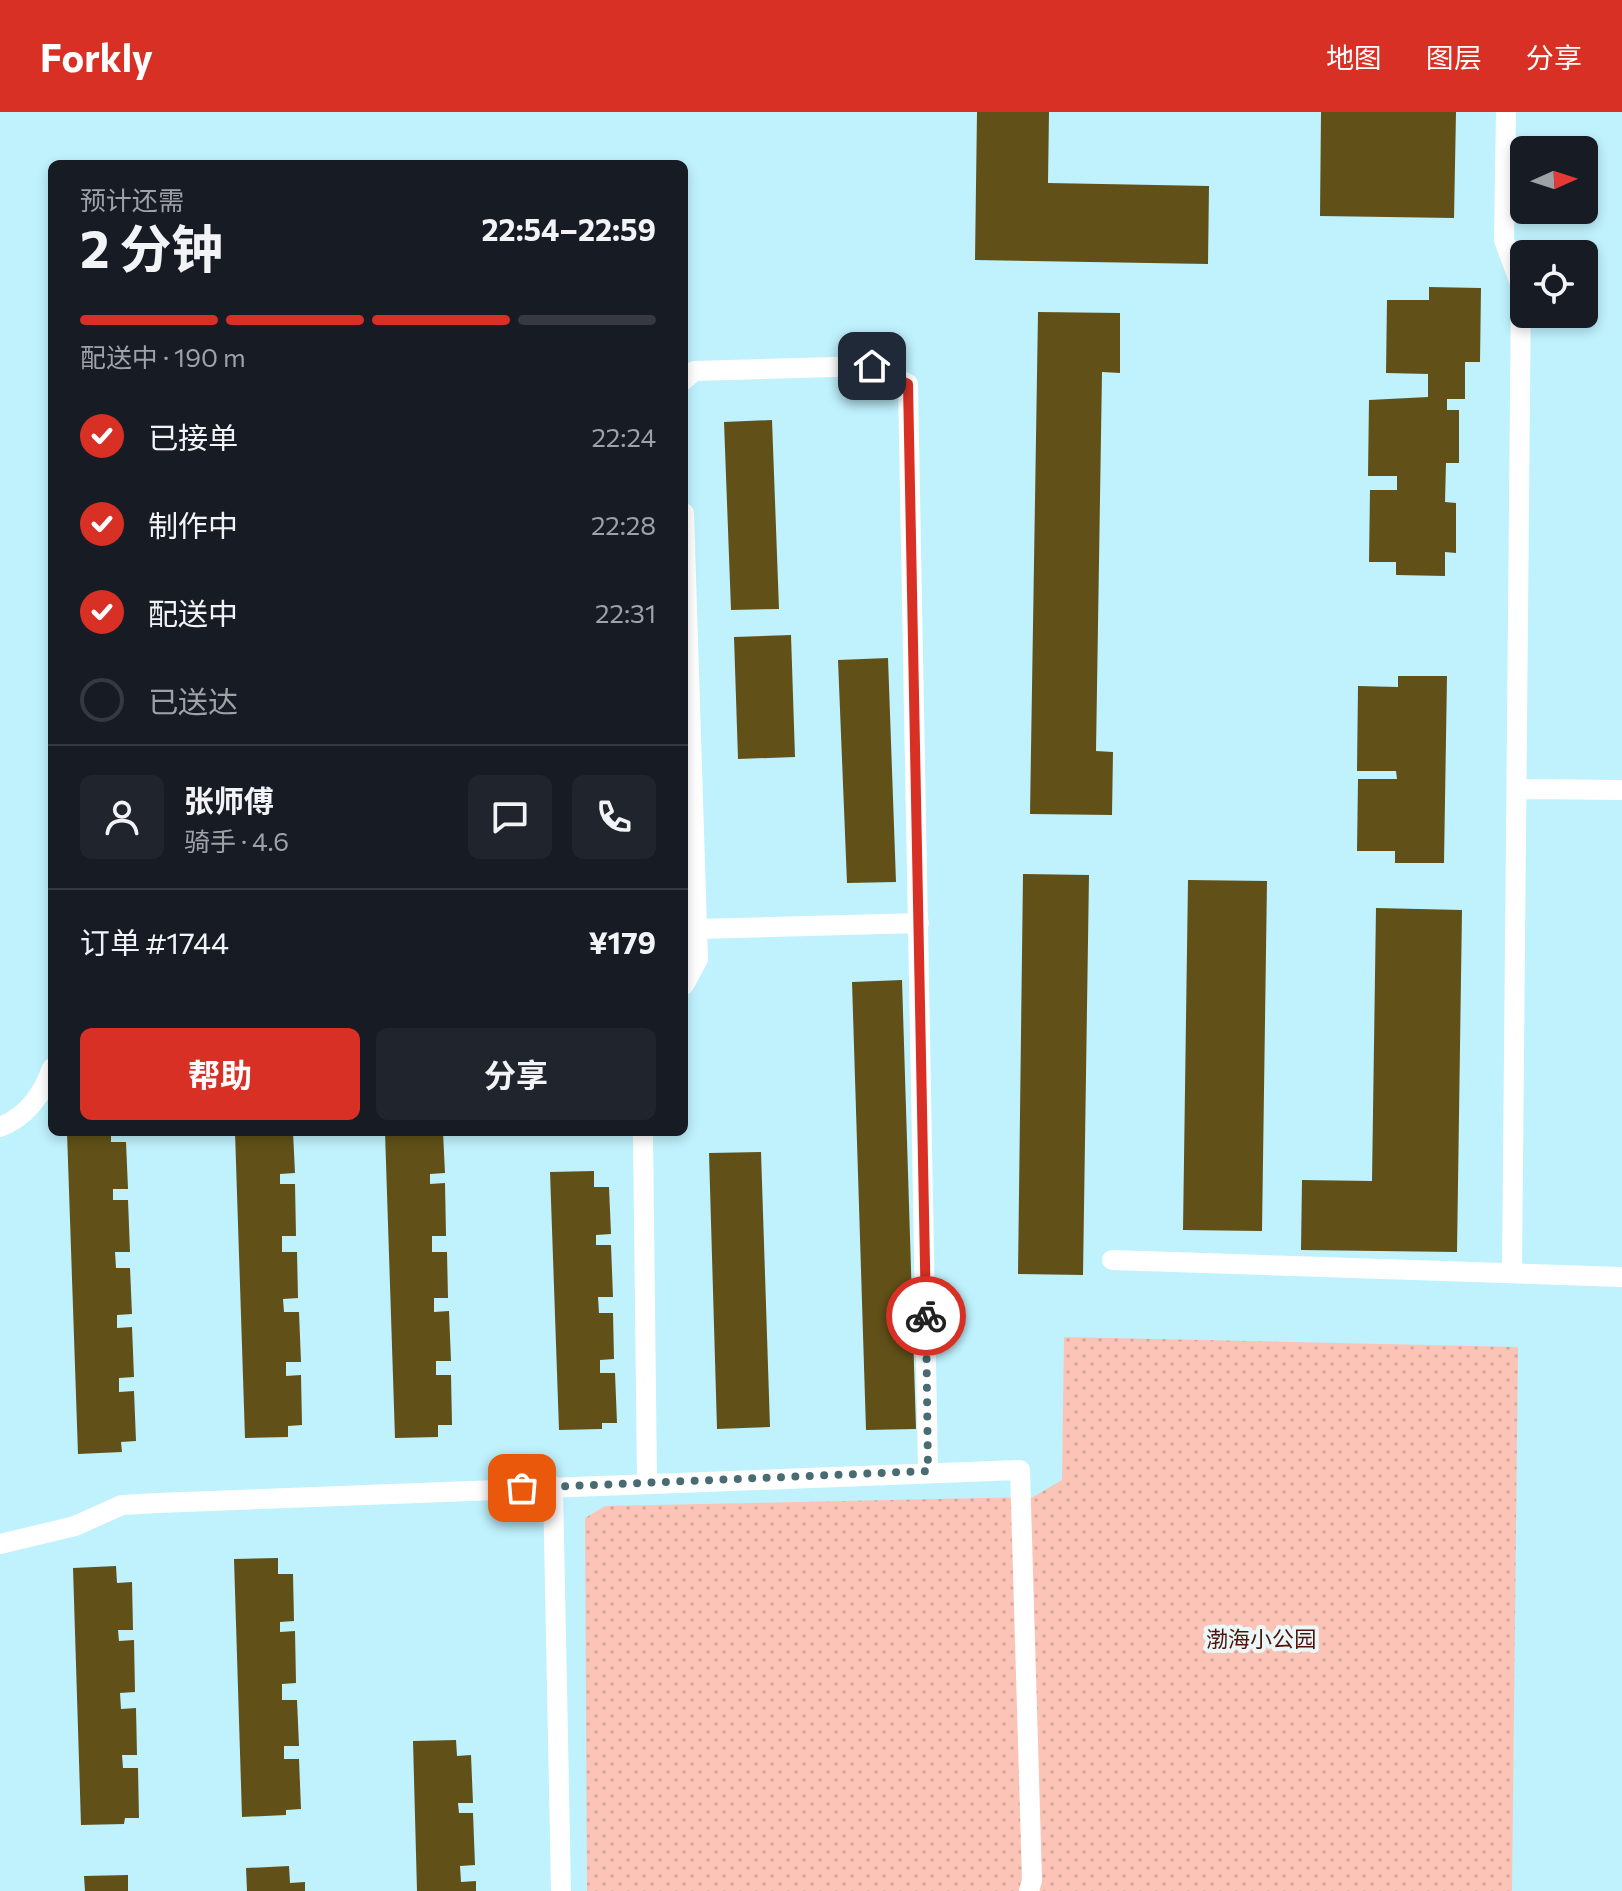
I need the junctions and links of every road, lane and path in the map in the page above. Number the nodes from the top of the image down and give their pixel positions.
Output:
1 (1506, 112) edge
2 (688, 376) edge
3 (688, 641) edge
4 (1517, 789) junction
5 (1622, 790) edge
6 (919, 923) junction
7 (697, 929) junction
8 (688, 978) edge
9 (48, 1076) edge
10 (0, 1127) edge
11 (643, 1136) edge
12 (1112, 1260) dead end
13 (1512, 1273) junction
14 (1622, 1277) edge
15 (928, 1471) junction
16 (647, 1482) junction
17 (553, 1486) junction
18 (0, 1544) edge
19 (561, 1891) edge
20 (1029, 1891) edge

1 - 4 lane
2 - 6 lane
3 - 7 lane
4 - 5 lane
4 - 13 lane
6 - 7 lane
6 - 15 lane
7 - 8 lane
9 - 10 lane
11 - 16 lane
12 - 13 lane
13 - 14 lane
15 - 16 lane
15 - 20 lane
16 - 17 lane
17 - 18 lane
17 - 19 lane

